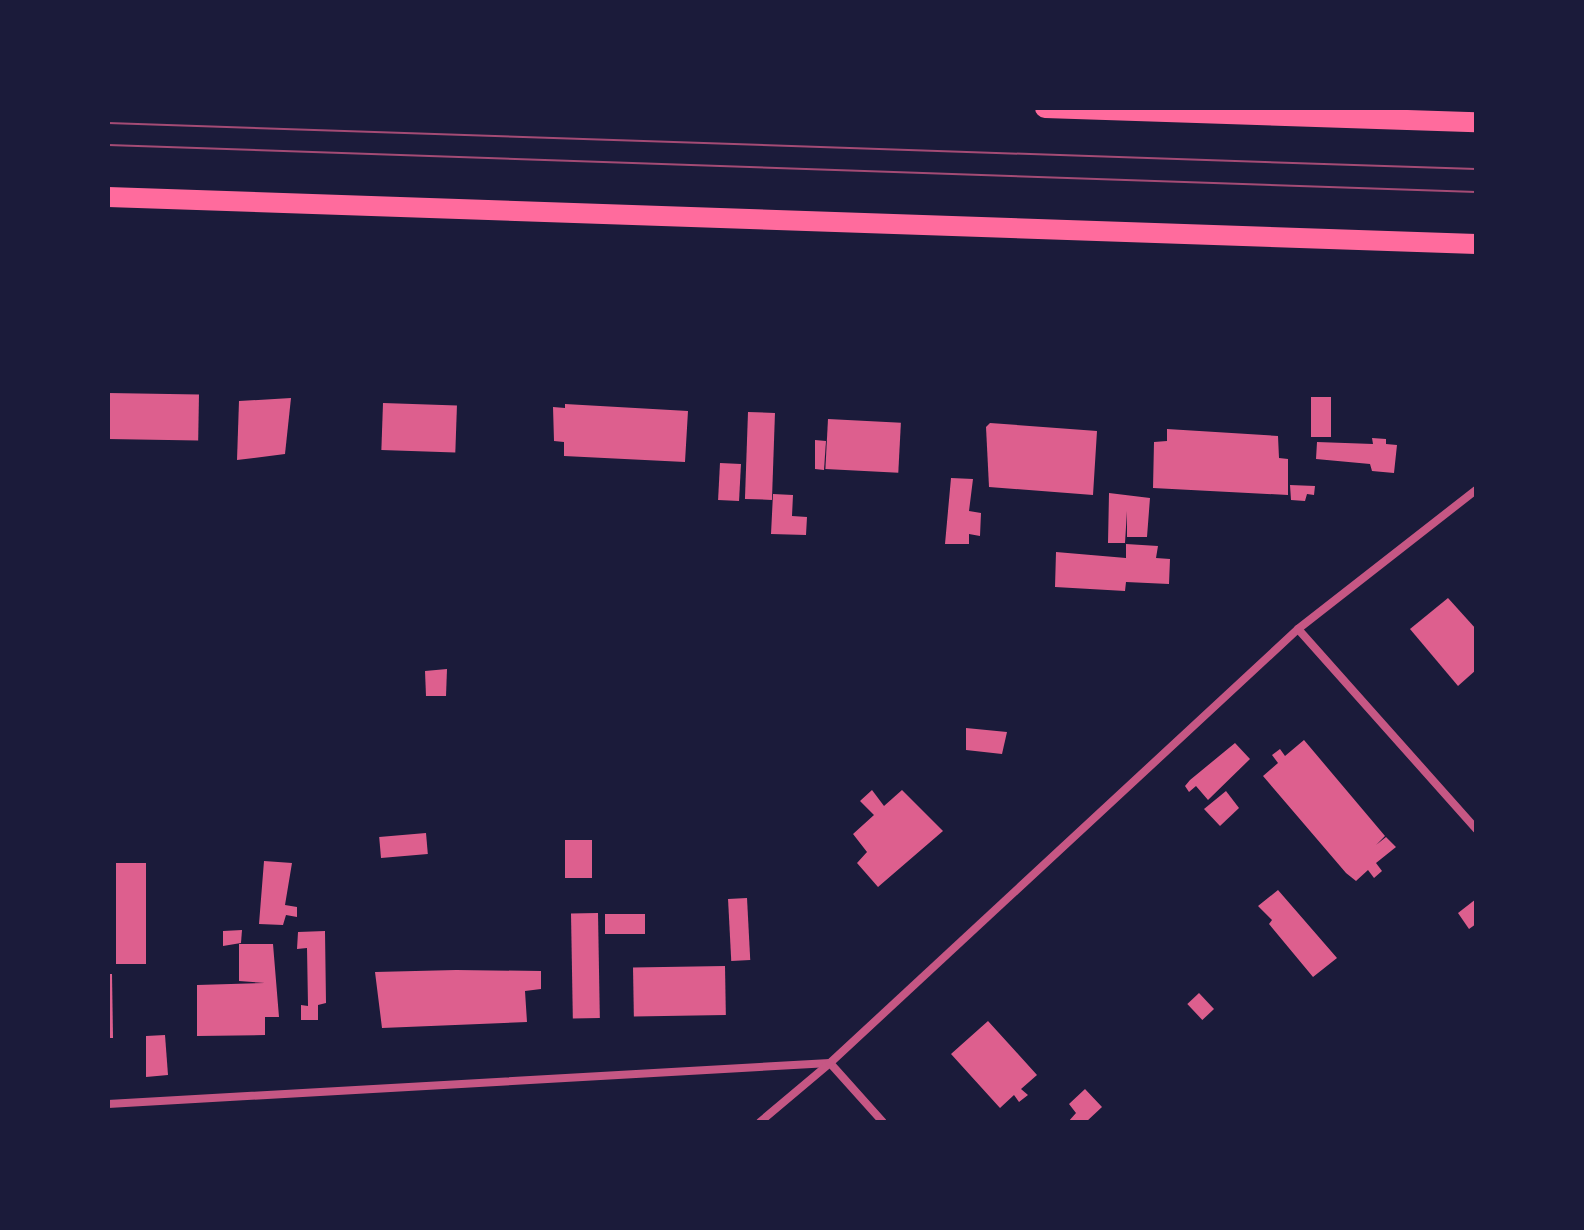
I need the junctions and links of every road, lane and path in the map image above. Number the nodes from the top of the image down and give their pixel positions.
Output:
1 (1045, 108) edge
2 (1476, 122) edge
3 (108, 197) edge
4 (1476, 244) edge
5 (1476, 490) edge
6 (1298, 629) junction
7 (1476, 829) edge
8 (830, 1063) junction
9 (108, 1104) edge
10 (760, 1122) edge
11 (883, 1122) edge

1 - 2 main road
3 - 4 main road
5 - 6 street
6 - 7 street
6 - 8 street
8 - 9 street
8 - 10 street
8 - 11 street

